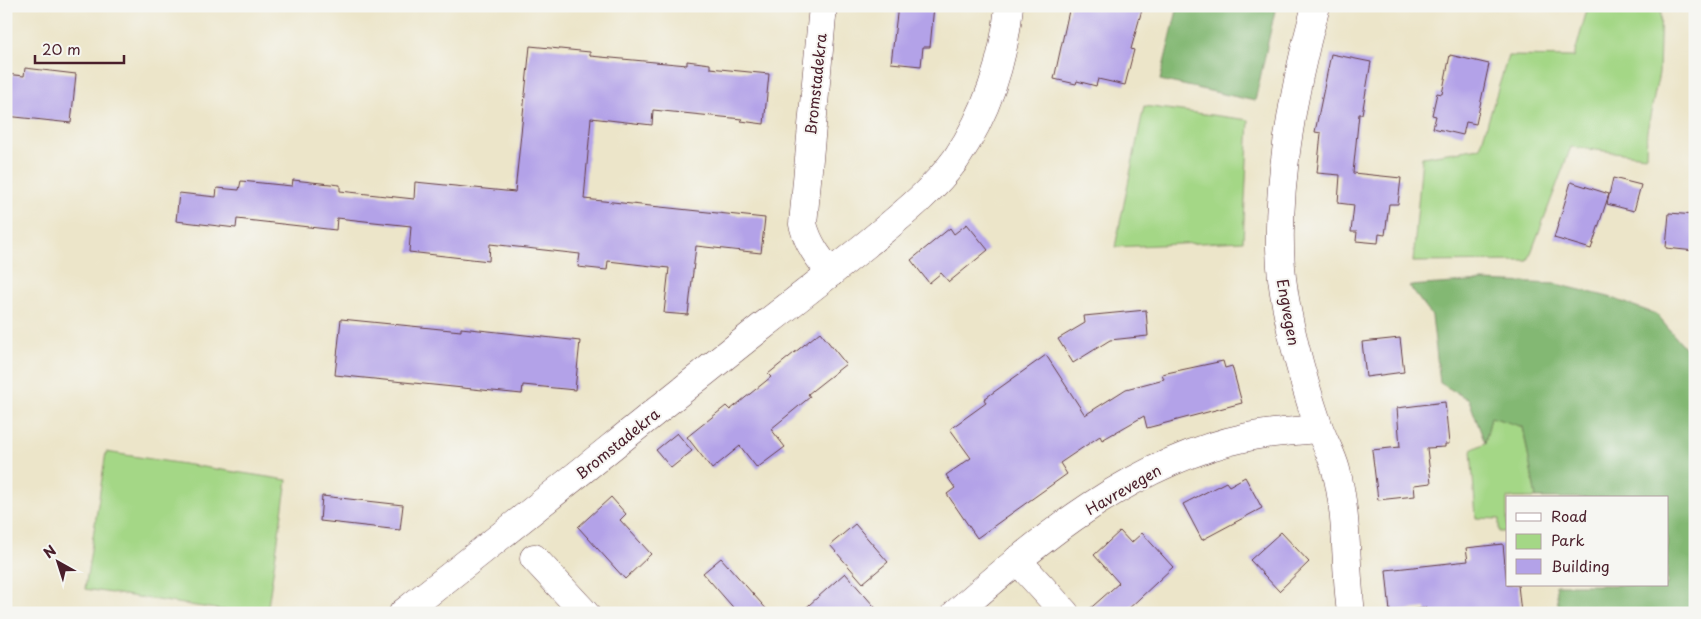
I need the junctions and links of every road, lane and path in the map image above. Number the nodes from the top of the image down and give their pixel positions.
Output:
1 (823, 6) edge
2 (1009, 6) edge
3 (1316, 6) edge
4 (831, 273) junction
5 (1319, 429) junction
6 (534, 558) dead end
7 (1016, 560) junction
8 (403, 613) edge
9 (585, 613) edge
10 (956, 613) edge
11 (1065, 613) edge
12 (1351, 613) edge

1 - 4 street, Bromstadekra
2 - 4 street, Bromstadekra
3 - 5 street, Engvegen
4 - 8 street, Bromstadekra
5 - 7 street, Havrevegen
5 - 12 street, Engvegen
6 - 9 street
7 - 10 street, Havrevegen
7 - 11 street

